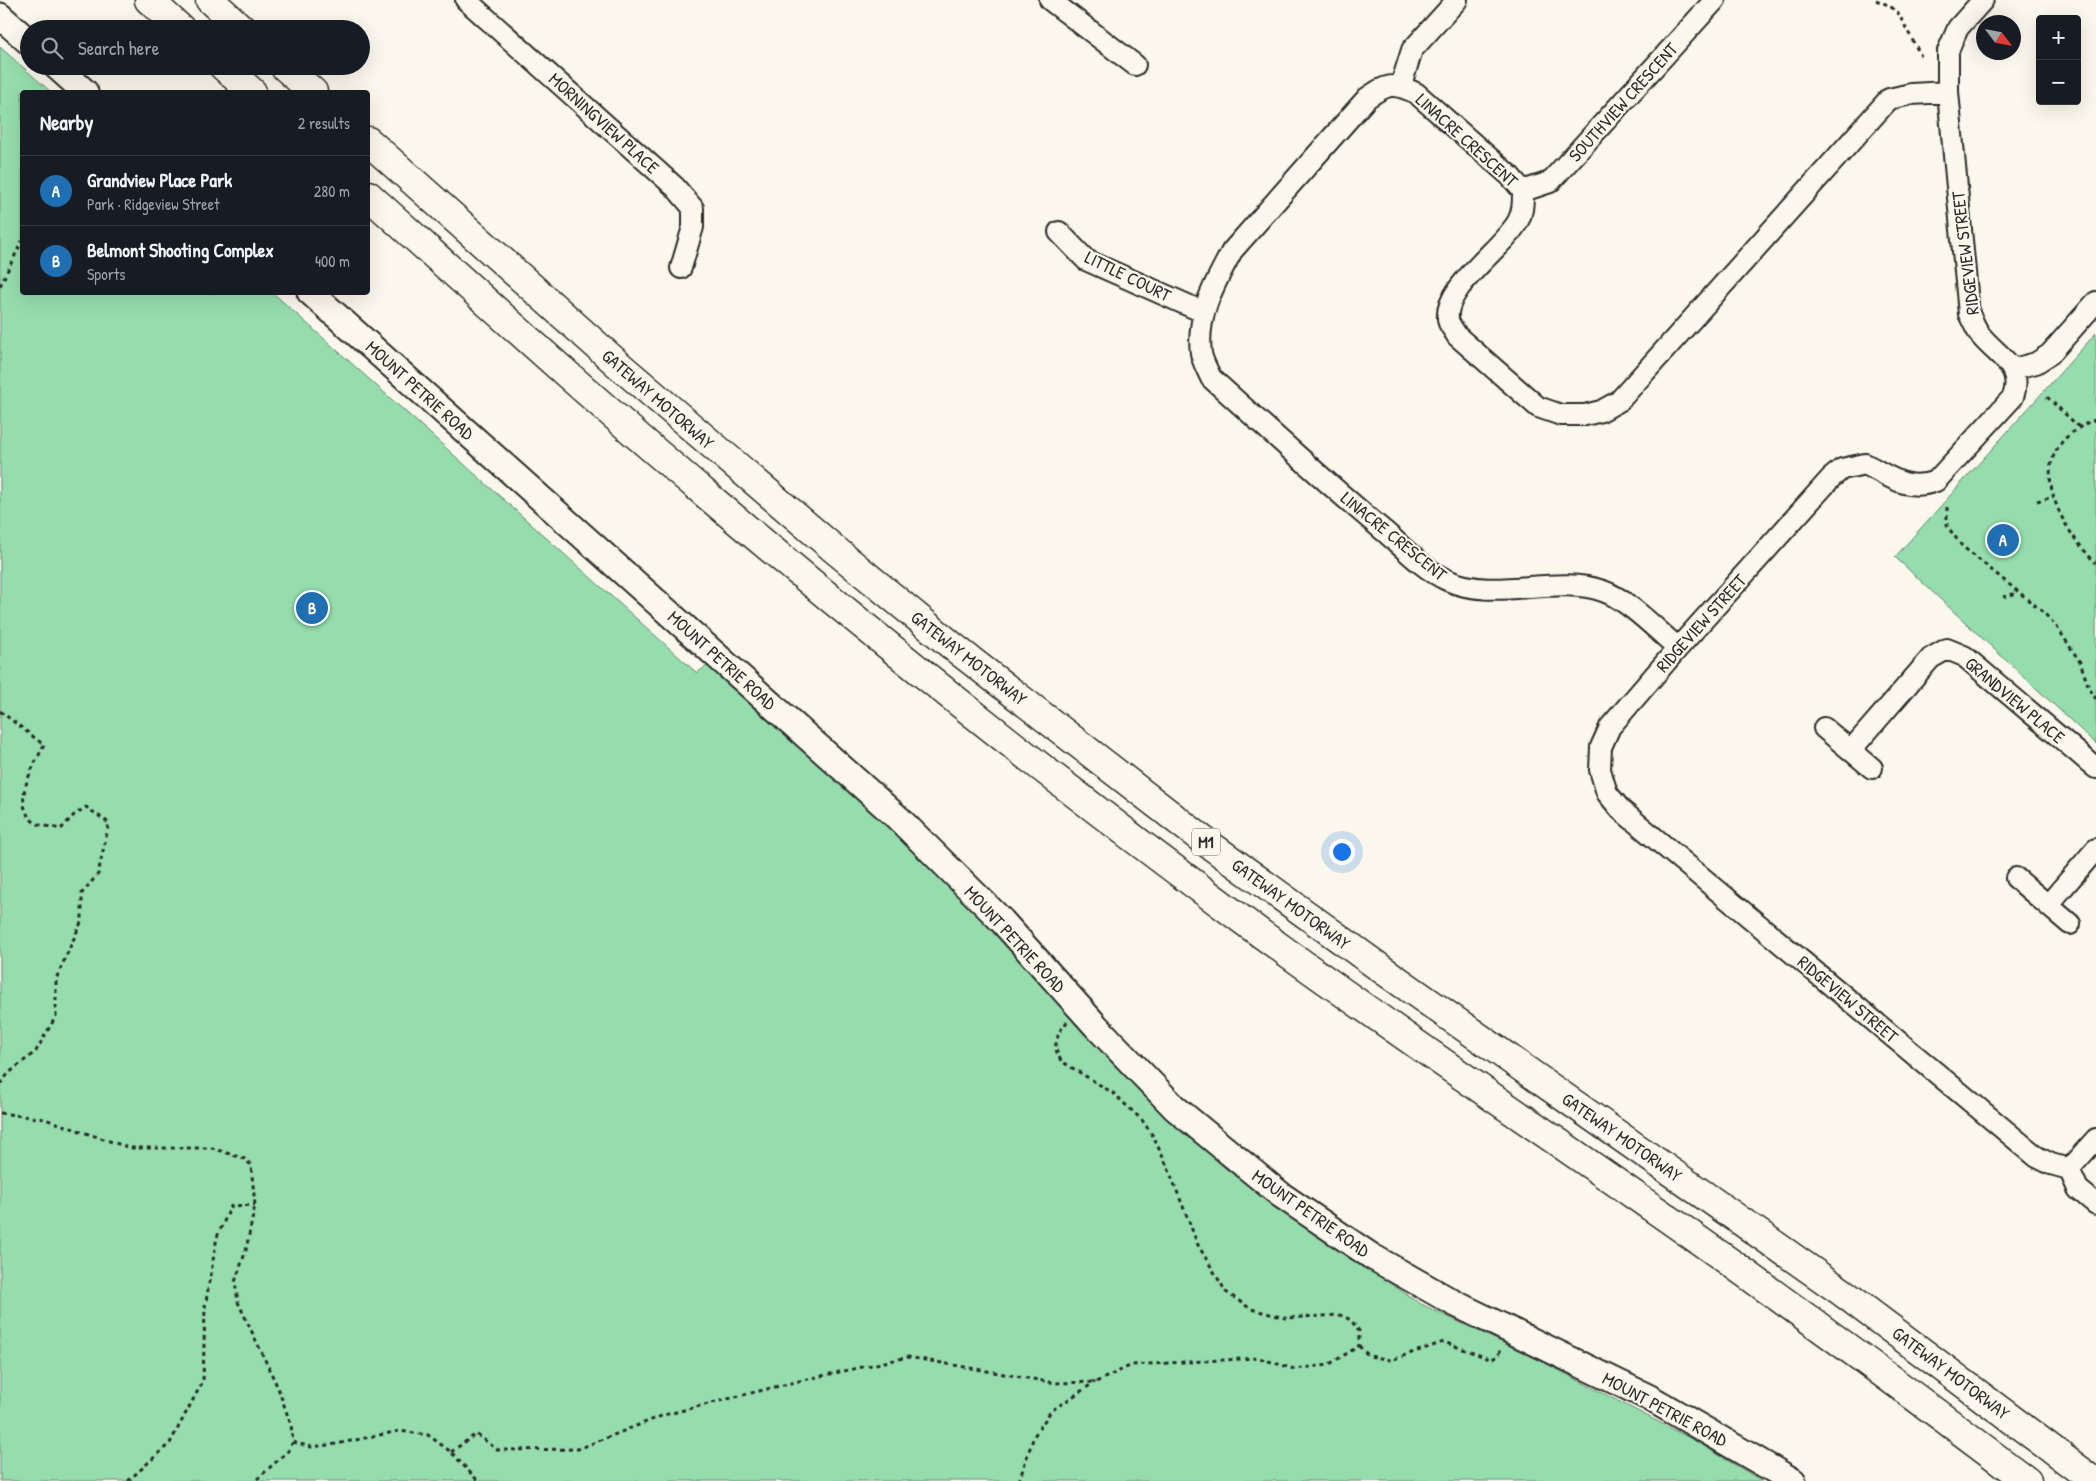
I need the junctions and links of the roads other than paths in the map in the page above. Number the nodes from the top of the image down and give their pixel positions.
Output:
1 (148, 0) edge
2 (210, 0) edge
3 (466, 0) edge
4 (1050, 0) edge
5 (1457, 0) edge
6 (1715, 0) edge
7 (1983, 0) edge
8 (0, 16) edge
9 (171, 20) edge
10 (232, 20) edge
11 (20, 34) edge
12 (1135, 65) dead end
13 (66, 75) edge
14 (233, 75) edge
15 (294, 75) edge
16 (1401, 86) junction
17 (84, 90) edge
18 (250, 90) edge
19 (311, 90) edge
20 (1948, 92) junction
21 (370, 143) edge
22 (1523, 192) junction
23 (370, 197) edge
24 (1059, 232) dead end
25 (681, 268) dead end
26 (313, 295) edge
27 (2096, 302) edge
28 (1203, 312) junction
29 (2013, 369) junction
30 (1678, 648) junction
31 (1824, 728) dead end
32 (1851, 750) junction
33 (1872, 768) dead end
34 (2096, 768) edge
35 (2096, 849) edge
36 (2016, 878) dead end
37 (2048, 905) junction
38 (2070, 924) dead end
39 (2096, 1139) edge
40 (2070, 1169) junction
41 (2096, 1204) edge
42 (1793, 1481) edge
43 (2027, 1481) edge
44 (2094, 1481) edge

1 - 9 highway
2 - 10 highway
3 - 25 street, MORNINGVIEW PLACE
4 - 12 street
5 - 16 street
6 - 22 street, SOUTHVIEW CRESCENT
7 - 20 street, RIDGEVIEW STREET
8 - 11 street
13 - 17 street
14 - 18 highway
15 - 19 highway
16 - 22 street, LINACRE CRESCENT
16 - 28 street, LINACRE CRESCENT
20 - 22 street, LINACRE CRESCENT
20 - 29 street, RIDGEVIEW STREET
21 - 44 highway, GATEWAY MOTORWAY / M1
23 - 43 highway, M1
24 - 28 street, LITTLE COURT
26 - 42 street, MOUNT PETRIE ROAD
27 - 29 street
28 - 30 street, LINACRE CRESCENT
29 - 30 street, RIDGEVIEW STREET
30 - 40 street, RIDGEVIEW STREET
31 - 32 street
32 - 33 street
32 - 34 street, GRANDVIEW PLACE
35 - 37 street
36 - 37 street
37 - 38 street
39 - 40 street
40 - 41 street

